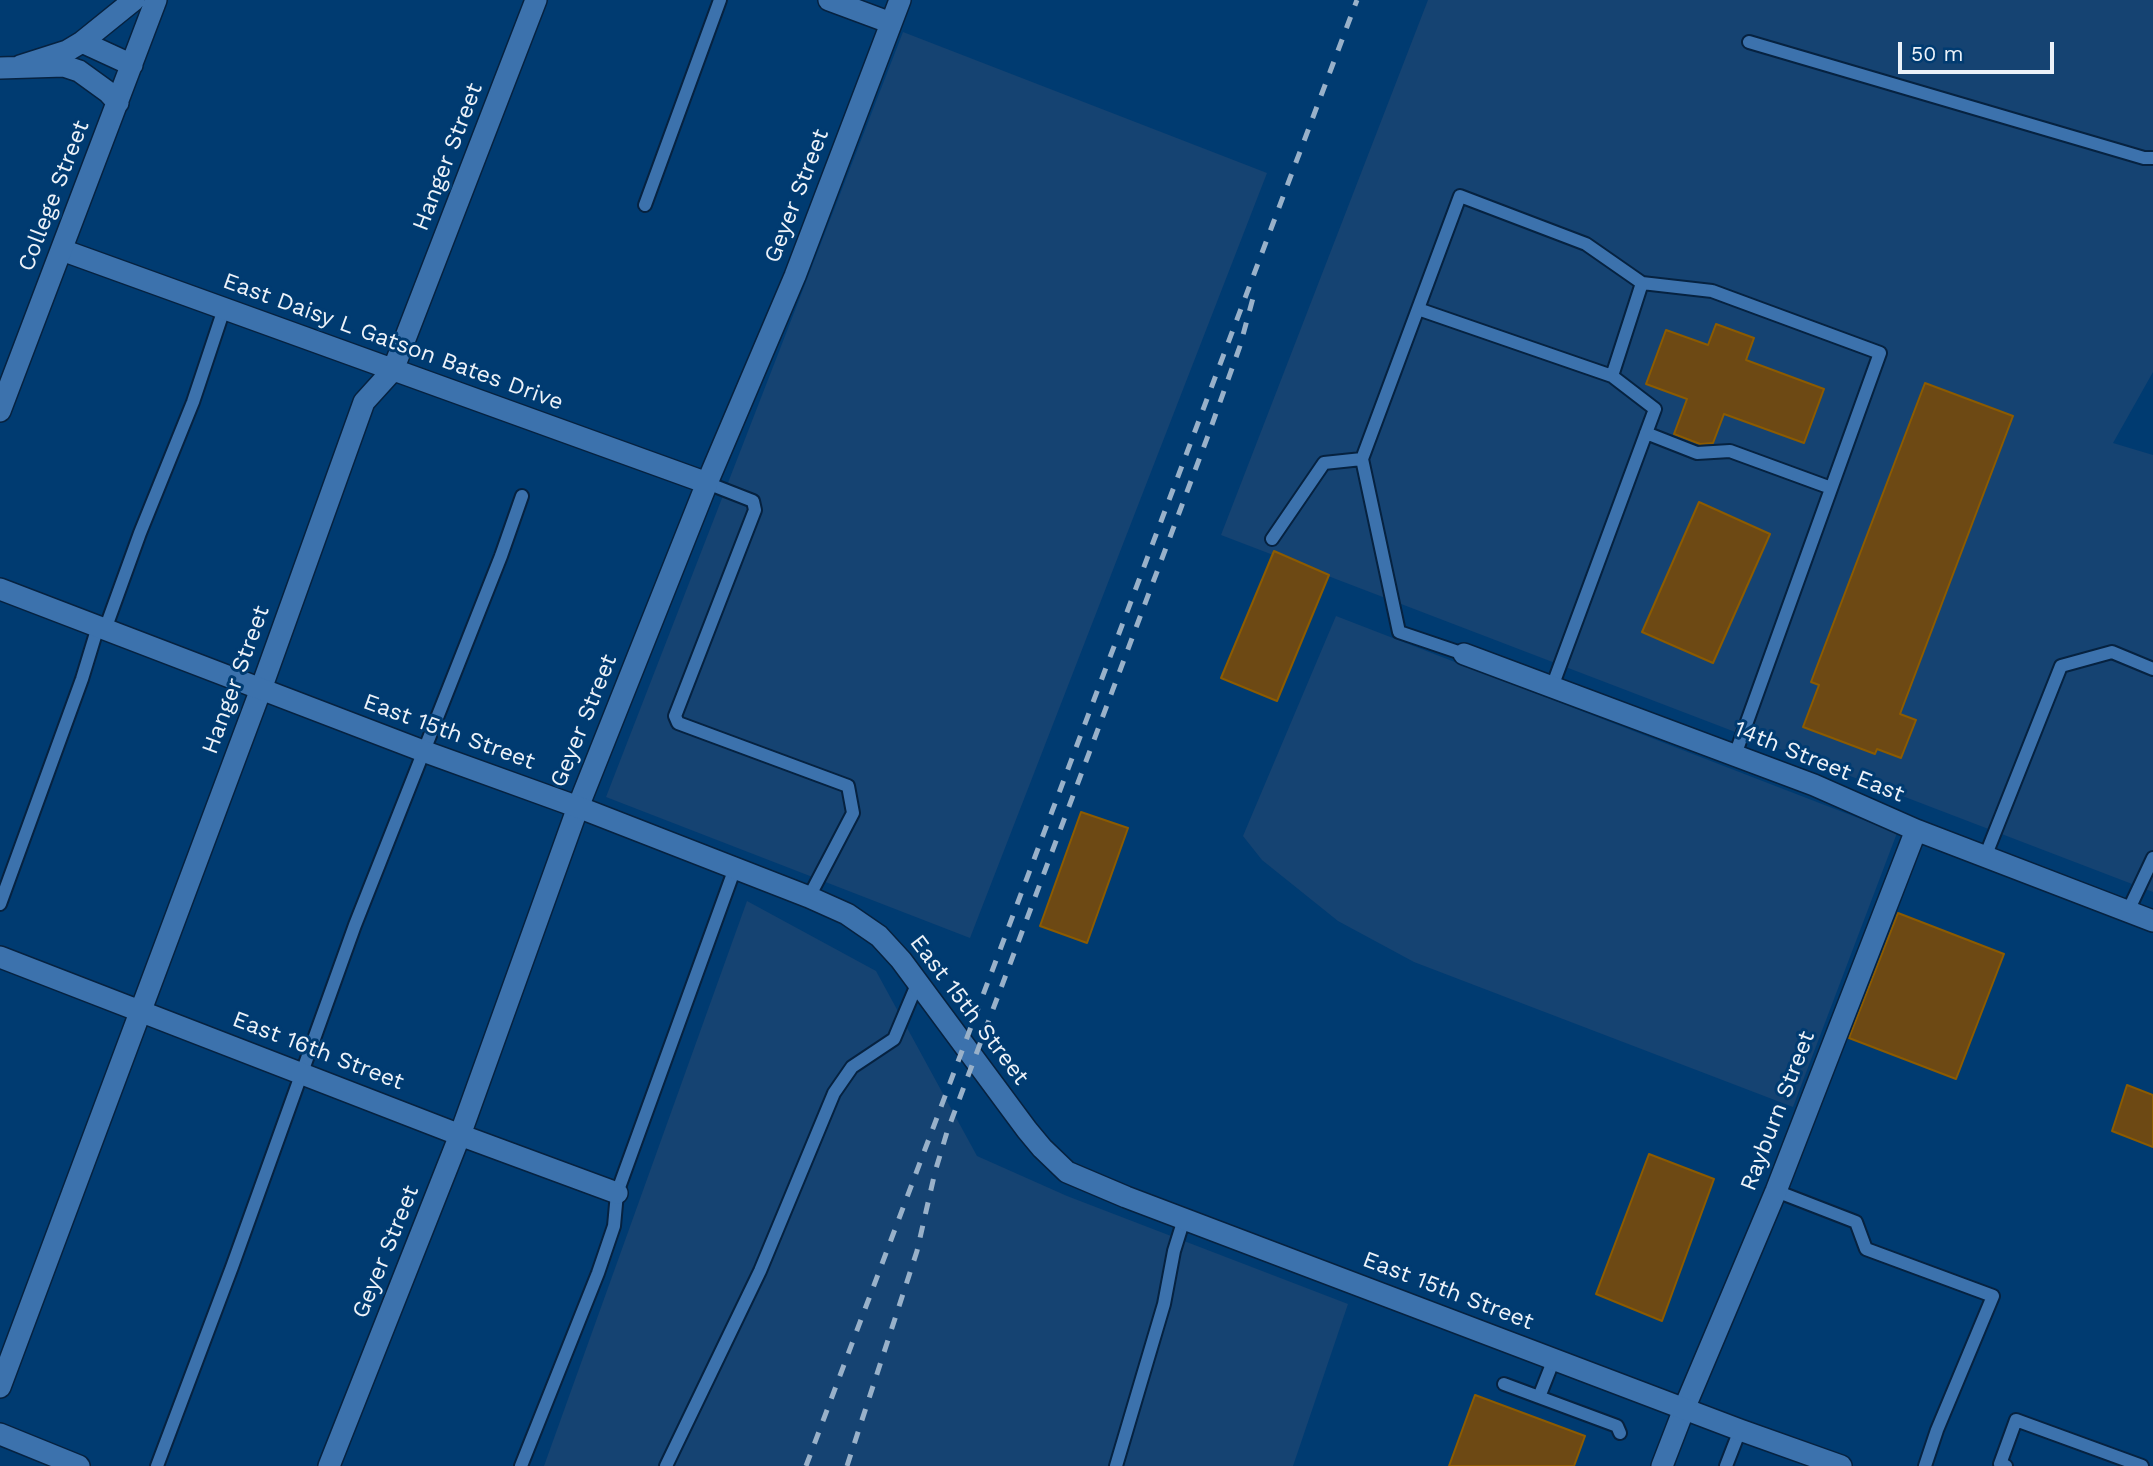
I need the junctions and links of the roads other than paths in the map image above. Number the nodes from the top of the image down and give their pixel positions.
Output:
1 (134, 0) edge
2 (156, 0) edge
3 (536, 0) edge
4 (720, 0) edge
5 (829, 0) edge
6 (900, 0) edge
7 (891, 23) junction
8 (82, 42) junction
9 (1749, 42) dead end
10 (132, 65) junction
11 (10, 67) edge
12 (118, 103) junction
13 (2153, 158) edge
14 (645, 205) dead end
15 (62, 250) junction
16 (1642, 283) junction
17 (224, 309) junction
18 (1418, 309) junction
19 (393, 370) junction
20 (1612, 376) junction
21 (0, 411) edge
22 (1646, 433) junction
23 (1362, 459) junction
24 (707, 483) junction
25 (1831, 488) junction
26 (522, 496) dead end
27 (1272, 539) dead end
28 (0, 589) edge
29 (101, 628) junction
30 (1464, 654) joint
31 (2153, 669) edge
32 (1552, 687) junction
33 (261, 689) junction
34 (424, 751) junction
35 (1735, 755) junction
36 (578, 807) junction
37 (1916, 830) junction
38 (1985, 857) junction
39 (2153, 858) edge
40 (735, 868) junction
41 (809, 897) junction
42 (0, 904) edge
43 (2128, 911) junction
44 (2153, 920) edge
45 (0, 957) edge
46 (918, 982) junction
47 (140, 1010) junction
48 (303, 1072) junction
49 (460, 1135) junction
50 (1776, 1191) junction
51 (617, 1192) junction
52 (1184, 1219) junction
53 (1554, 1359) junction
54 (1504, 1384) dead end
55 (0, 1387) edge
56 (1539, 1397) junction
57 (1684, 1409) junction
58 (1740, 1430) junction
59 (1620, 1433) dead end
60 (0, 1434) edge
61 (79, 1466) edge
62 (157, 1466) edge
63 (329, 1466) edge
64 (521, 1466) edge
65 (666, 1466) edge
66 (1116, 1466) edge
67 (1662, 1466) edge
68 (1726, 1466) edge
69 (1841, 1466) edge
70 (1925, 1466) edge
71 (2006, 1466) edge
72 (2142, 1466) edge

1 - 8 street
2 - 10 street, College Street
3 - 19 street, Hanger Street
4 - 14 lane
5 - 7 street
6 - 7 street, Geyer Street
7 - 24 street, Geyer Street
8 - 10 street
8 - 11 street
9 - 13 lane
10 - 12 street, College Street
11 - 12 street
12 - 15 street, College Street
15 - 17 street, East Daisy L Gatson Bates Drive
15 - 21 street, College Street
16 - 18 lane
16 - 20 lane
16 - 25 lane
17 - 19 street, East Daisy L Gatson Bates Drive
17 - 29 lane
18 - 20 lane
18 - 23 lane
19 - 24 street, East Daisy L Gatson Bates Drive
19 - 33 street, Hanger Street
20 - 22 lane
22 - 25 lane
22 - 32 lane
23 - 27 lane
23 - 30 lane
24 - 36 street, Geyer Street
24 - 41 lane
25 - 35 lane
26 - 34 lane
28 - 29 street, East 15th Street
29 - 33 street, East 15th Street
29 - 42 lane
30 - 32 street, 14th Street East
31 - 38 lane
32 - 35 street, 14th Street East
33 - 34 street, East 15th Street
33 - 47 street, Hanger Street
34 - 36 street, East 15th Street
34 - 48 lane
35 - 37 street, 14th Street East
36 - 40 street, East 15th Street
36 - 49 street, Geyer Street
37 - 38 street, 14th Street East
37 - 50 street, Rayburn Street
38 - 43 street, 14th Street East
39 - 43 lane
40 - 41 street, East 15th Street
40 - 51 lane
41 - 46 street, East 15th Street
43 - 44 street, 14th Street East
45 - 47 street, East 16th Street
46 - 52 street, East 15th Street
46 - 65 lane
47 - 48 street, East 16th Street
47 - 55 street, Hanger Street
48 - 49 street, East 16th Street
48 - 62 lane
49 - 51 street, East 16th Street
49 - 63 street, Geyer Street
50 - 57 street, Rayburn Street
50 - 70 lane
51 - 64 lane
52 - 53 street, East 15th Street
52 - 66 lane
53 - 56 lane
53 - 57 street, East 15th Street
54 - 56 lane
56 - 59 lane
57 - 58 street, East 15th Street
57 - 67 street, Rayburn Street
58 - 68 lane
58 - 69 street, East 15th Street
60 - 61 street
71 - 72 lane

